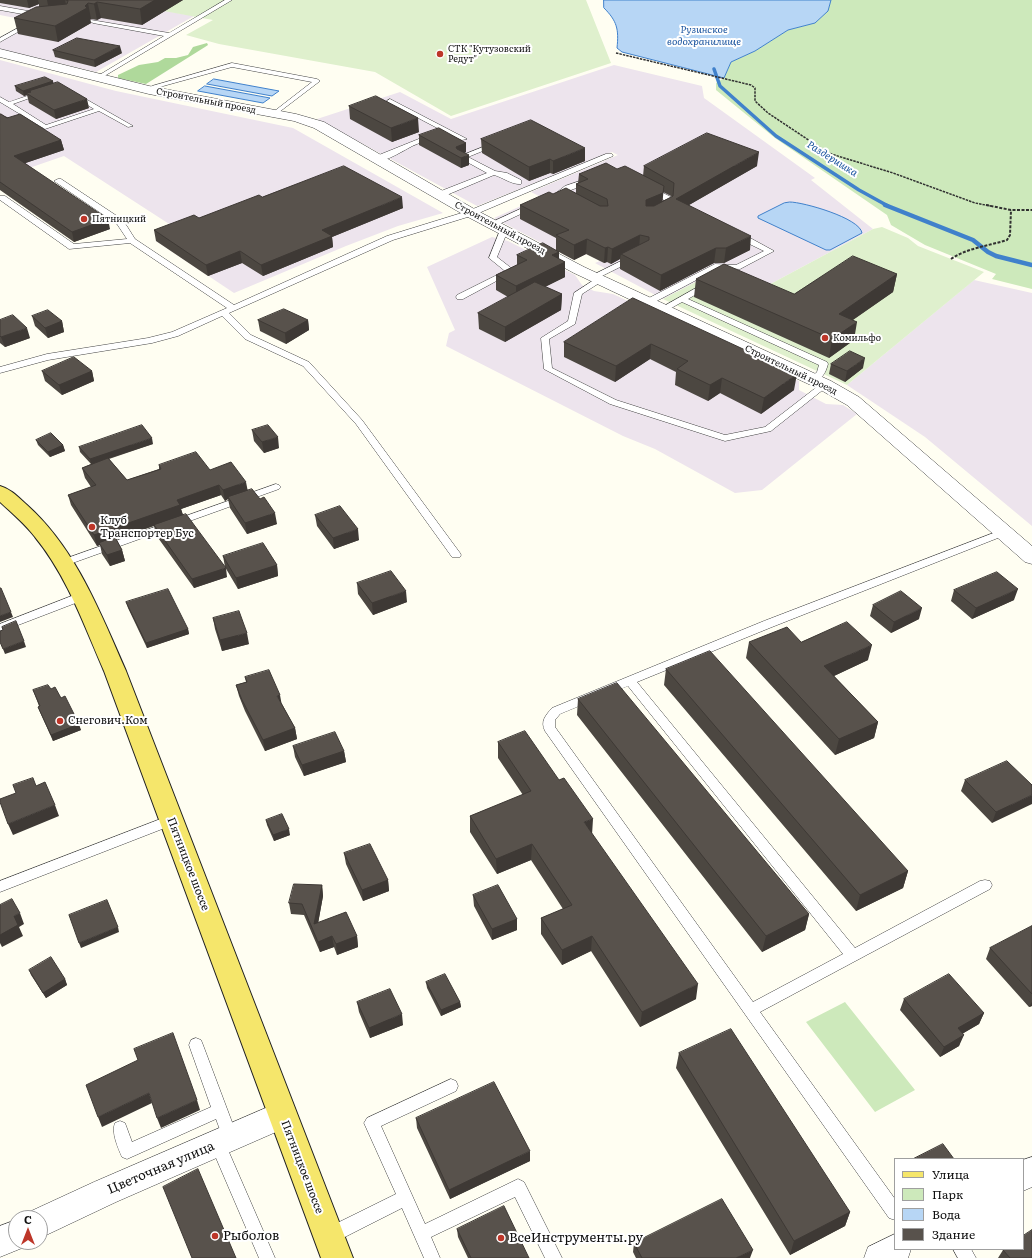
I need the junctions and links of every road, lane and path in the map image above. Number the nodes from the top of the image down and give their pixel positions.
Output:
1 (229, 0) edge
2 (0, 8) edge
3 (34, 10) edge
4 (28, 13) junction
5 (23, 19) edge
6 (38, 19) edge
7 (93, 21) edge
8 (170, 35) junction
9 (0, 40) edge
10 (0, 53) edge
11 (616, 54) dead end
12 (99, 77) junction
13 (68, 90) edge
14 (149, 90) junction
15 (48, 91) edge
16 (0, 100) edge
17 (390, 101) dead end
18 (8, 104) junction
19 (100, 109) junction
20 (24, 113) junction
21 (274, 114) junction
22 (12, 117) edge
23 (130, 126) dead end
24 (447, 130) junction
25 (464, 139) dead end
26 (488, 147) edge
27 (609, 156) dead end
28 (377, 159) junction
29 (493, 173) junction
30 (597, 177) edge
31 (58, 181) dead end
32 (518, 182) dead end
33 (642, 185) edge
34 (439, 195) junction
35 (2, 198) dead end
36 (1011, 210) junction
37 (1032, 210) edge
38 (471, 213) junction
39 (655, 214) edge
40 (498, 227) junction
41 (728, 230) edge
42 (132, 241) junction
43 (643, 253) edge
44 (951, 259) dead end
45 (597, 278) junction
46 (716, 281) edge
47 (460, 297) dead end
48 (682, 299) junction
49 (655, 306) junction
50 (233, 308) junction
51 (224, 313) junction
52 (0, 370) edge
53 (819, 382) junction
54 (276, 487) dead end
55 (0, 492) edge
56 (1004, 532) junction
57 (456, 555) dead end
58 (1032, 557) edge
59 (63, 563) junction
60 (82, 596) junction
61 (0, 628) edge
62 (705, 650) junction
63 (715, 662) edge
64 (630, 681) junction
65 (171, 820) junction
66 (986, 885) dead end
67 (0, 887) edge
68 (853, 956) junction
69 (751, 1010) junction
70 (196, 1045) dead end
71 (451, 1086) dead end
72 (220, 1110) junction
73 (282, 1115) junction
74 (120, 1128) dead end
75 (224, 1141) junction
76 (406, 1198) junction
77 (894, 1211) edge
78 (48, 1219) edge
79 (421, 1234) junction
80 (333, 1247) edge
81 (894, 1250) edge
82 (903, 1250) edge
83 (962, 1250) edge
84 (268, 1258) edge
85 (432, 1258) edge
86 (554, 1258) edge
87 (879, 1258) edge
88 (909, 1258) edge
89 (968, 1258) edge

1 - 8 lane
2 - 4 lane
3 - 4 lane
4 - 5 lane
6 - 9 lane
7 - 8 lane
8 - 12 lane
10 - 12 street, Строительный проезд
11 - 36 path
12 - 14 street, Строительный проезд
13 - 19 lane
14 - 21 street, Строительный проезд
14 - 21 lane
15 - 18 lane
16 - 18 lane
17 - 24 lane
18 - 20 lane
19 - 20 lane
19 - 23 lane
20 - 22 lane
21 - 28 street, Строительный проезд
24 - 25 lane
24 - 28 lane
26 - 29 lane
27 - 38 lane
28 - 34 street, Строительный проезд
29 - 32 lane
29 - 34 lane
30 - 40 lane
31 - 42 lane
33 - 39 lane
34 - 38 street, Строительный проезд
35 - 42 lane
36 - 37 path
36 - 44 path
38 - 40 street, Строительный проезд
38 - 50 lane
40 - 45 street, Строительный проезд
40 - 47 lane
41 - 49 lane
42 - 50 lane
43 - 45 lane
45 - 49 street, Строительный проезд
45 - 53 lane
46 - 48 lane
48 - 49 lane
48 - 53 lane
49 - 53 street, Строительный проезд
50 - 51 lane
51 - 52 lane
51 - 57 lane
53 - 56 street, Строительный проезд
54 - 59 lane
55 - 59 main road, Пятницкое шоссе
56 - 58 street, Строительный проезд
56 - 62 lane
59 - 60 main road, Пятницкое шоссе
60 - 61 lane
60 - 65 main road, Пятницкое шоссе
62 - 63 lane
62 - 64 lane
64 - 68 lane
64 - 69 lane
65 - 67 lane
65 - 73 main road, Пятницкое шоссе
66 - 68 lane
68 - 69 lane
69 - 77 lane
70 - 72 lane
71 - 76 lane
72 - 74 lane
72 - 75 lane
73 - 75 street, Цветочная улица
73 - 80 main road, Пятницкое шоссе
75 - 78 street, Цветочная улица
75 - 84 lane
76 - 79 lane
76 - 80 lane
79 - 85 lane
79 - 86 lane
81 - 87 street
82 - 88 lane
83 - 89 lane

